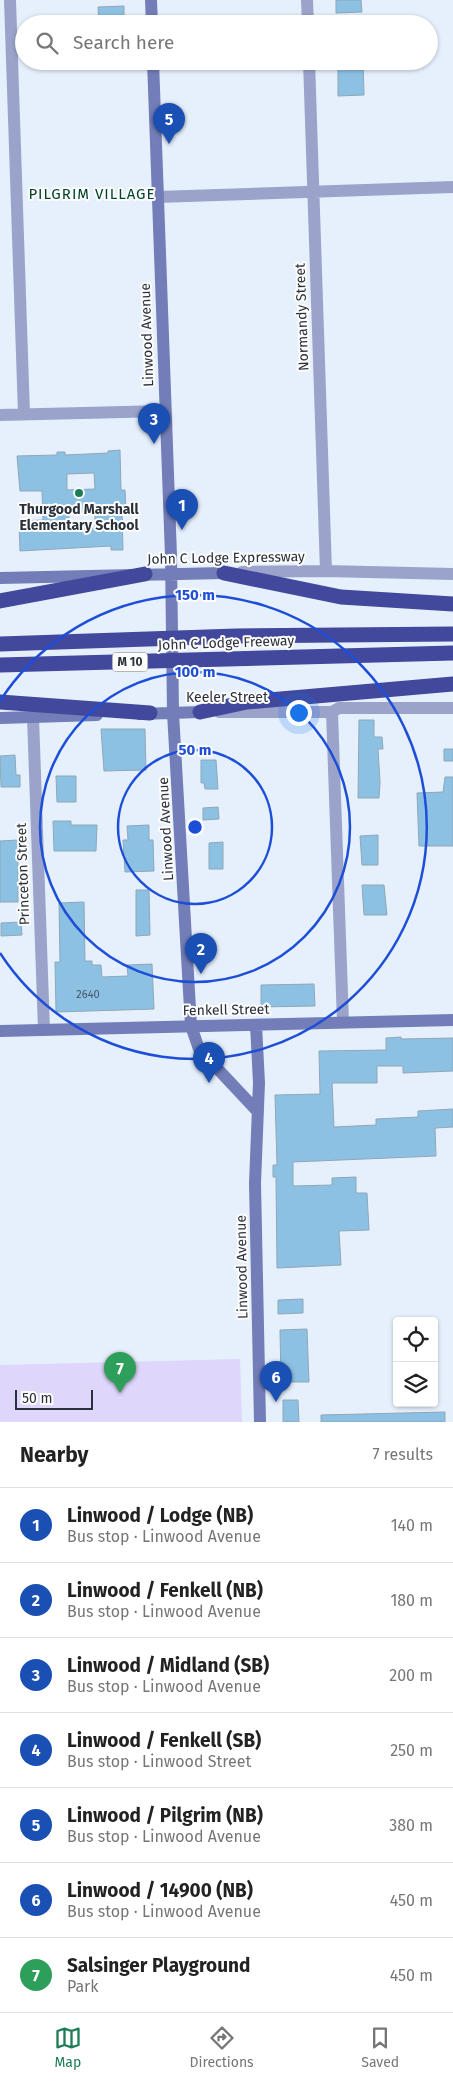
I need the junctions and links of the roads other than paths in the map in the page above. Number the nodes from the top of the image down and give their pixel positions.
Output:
1 (10, 0) edge
2 (151, 0) edge
3 (307, 0) edge
4 (152, 15) edge
5 (308, 15) edge
6 (153, 70) edge
7 (309, 70) edge
8 (453, 187) edge
9 (313, 192) junction
10 (157, 196) junction
11 (165, 411) junction
12 (24, 414) junction
13 (0, 415) edge
14 (326, 571) junction
15 (224, 573) junction
16 (145, 574) junction
17 (171, 574) junction
18 (453, 574) edge
19 (0, 578) edge
20 (0, 601) edge
21 (453, 604) edge
22 (453, 634) edge
23 (0, 644) edge
24 (453, 653) edge
25 (0, 666) edge
26 (453, 684) edge
27 (0, 702) edge
28 (453, 708) edge
29 (200, 712) junction
30 (332, 712) junction
31 (150, 713) junction
32 (173, 713) junction
33 (33, 717) junction
34 (0, 718) edge
35 (453, 1020) edge
36 (344, 1022) junction
37 (256, 1025) junction
38 (192, 1026) junction
39 (44, 1030) junction
40 (0, 1031) edge
41 (258, 1112) junction
42 (260, 1422) edge

1 - 12 street
2 - 4 street
3 - 5 street
6 - 10 street, Linwood Avenue
7 - 9 street, Normandy Street
8 - 9 street
9 - 10 street
9 - 14 street, Normandy Street
10 - 11 street, Linwood Avenue
11 - 12 street
11 - 17 street, Linwood Avenue
12 - 13 street
14 - 15 street, John C Lodge Expressway
14 - 18 street, John C Lodge Expressway
15 - 17 street, John C Lodge Expressway
15 - 21 highway
16 - 17 street, John C Lodge Expressway
16 - 19 street, John C Lodge Expressway
16 - 20 highway
17 - 32 street, Linwood Avenue
22 - 23 highway, John C Lodge Freeway / M 10
24 - 25 highway, John C Lodge Freeway / M 10
26 - 29 highway
27 - 31 highway
28 - 30 street, Keeler Street
29 - 30 street, Keeler Street
29 - 32 street, Keeler Street
30 - 36 street
31 - 32 street, Keeler Street
31 - 33 street, Keeler Street
32 - 38 street, Linwood Avenue
33 - 34 street, Keeler Street
33 - 39 street, Princeton Street
35 - 36 street, Fenkell Street
36 - 37 street, Fenkell Street
37 - 38 street, Fenkell Street
37 - 41 street, Linwood Avenue
38 - 39 street, Fenkell Street
38 - 41 street, Linwood Avenue
39 - 40 street, Fenkell Street
41 - 42 street, Linwood Avenue

